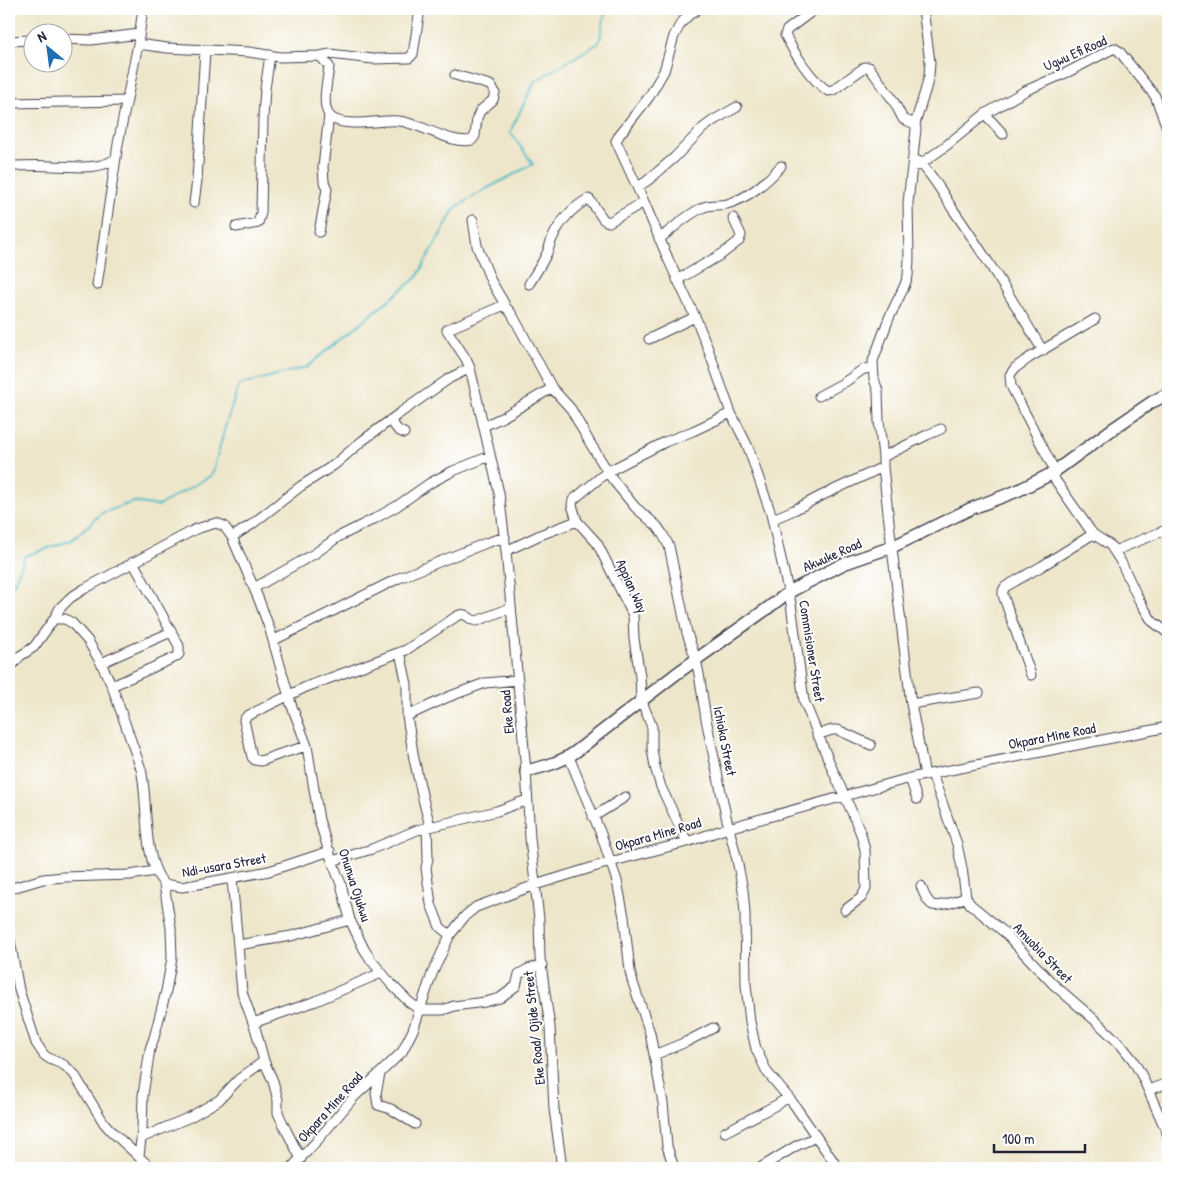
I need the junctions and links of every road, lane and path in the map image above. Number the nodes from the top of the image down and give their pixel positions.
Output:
1 (143, 9) edge
2 (420, 9) edge
3 (698, 9) edge
4 (815, 9) edge
5 (923, 9) edge
6 (139, 34) junction
7 (72, 39) edge
8 (22, 40) edge
9 (9, 41) edge
10 (138, 44) junction
11 (205, 50) junction
12 (270, 55) junction
13 (320, 56) junction
14 (410, 57) junction
15 (415, 66) dead end
16 (455, 75) dead end
17 (126, 101) junction
18 (9, 103) edge
19 (737, 107) dead end
20 (984, 114) junction
21 (329, 115) junction
22 (915, 124) junction
23 (1168, 129) edge
24 (1003, 134) dead end
25 (115, 159) junction
26 (917, 165) junction
27 (9, 166) edge
28 (782, 166) dead end
29 (638, 187) junction
30 (644, 202) junction
31 (194, 203) dead end
32 (733, 218) dead end
33 (473, 220) dead end
34 (236, 227) dead end
35 (319, 232) dead end
36 (660, 239) junction
37 (677, 280) junction
38 (528, 284) dead end
39 (97, 285) dead end
40 (505, 307) junction
41 (695, 317) junction
42 (1095, 319) dead end
43 (649, 338) dead end
44 (1042, 351) junction
45 (873, 367) junction
46 (470, 368) junction
47 (552, 388) junction
48 (1168, 394) edge
49 (819, 396) dead end
50 (731, 413) junction
51 (390, 420) junction
52 (484, 426) junction
53 (941, 429) dead end
54 (404, 433) dead end
55 (490, 456) junction
56 (883, 458) junction
57 (883, 468) junction
58 (607, 472) junction
59 (1053, 472) junction
60 (773, 519) junction
61 (577, 521) junction
62 (1168, 529) edge
63 (1093, 534) junction
64 (232, 537) junction
65 (505, 537) junction
66 (892, 547) junction
67 (506, 550) junction
68 (1114, 551) junction
69 (133, 562) junction
70 (254, 588) junction
71 (789, 592) junction
72 (510, 608) junction
73 (54, 619) junction
74 (171, 632) junction
75 (1168, 633) edge
76 (274, 640) junction
77 (400, 653) junction
78 (696, 660) junction
79 (101, 663) junction
80 (9, 669) edge
81 (1031, 674) dead end
82 (518, 680) junction
83 (112, 686) junction
84 (979, 693) dead end
85 (289, 697) junction
86 (642, 702) junction
87 (912, 704) junction
88 (407, 716) junction
89 (1168, 727) edge
90 (817, 735) junction
91 (871, 745) dead end
92 (307, 746) junction
93 (569, 757) junction
94 (526, 771) junction
95 (929, 774) junction
96 (910, 778) junction
97 (845, 796) junction
98 (625, 797) dead end
99 (917, 799) dead end
100 (527, 800) junction
101 (593, 816) junction
102 (429, 826) junction
103 (728, 828) junction
104 (687, 842) junction
105 (330, 851) junction
106 (332, 861) junction
107 (610, 862) junction
108 (155, 871) junction
109 (232, 878) junction
110 (164, 884) junction
111 (535, 885) junction
112 (920, 886) dead end
113 (9, 889) edge
114 (966, 898) junction
115 (846, 910) dead end
116 (350, 920) junction
117 (9, 935) edge
118 (450, 935) junction
119 (238, 945) junction
120 (542, 965) junction
121 (381, 973) junction
122 (420, 1010) junction
123 (253, 1023) junction
124 (713, 1028) dead end
125 (654, 1055) junction
126 (264, 1061) junction
127 (380, 1073) junction
128 (1168, 1083) edge
129 (1149, 1090) junction
130 (788, 1097) junction
131 (415, 1124) dead end
132 (725, 1132) dead end
133 (1168, 1135) edge
134 (816, 1137) junction
135 (141, 1138) junction
136 (139, 1156) junction
137 (301, 1159) junction
138 (151, 1168) edge
139 (291, 1168) edge
140 (562, 1168) edge
141 (674, 1168) edge
142 (760, 1168) edge
143 (838, 1168) edge

1 - 6 street
2 - 14 street
3 - 29 street, Commisioner Street
4 - 22 street
5 - 22 street
6 - 7 street
6 - 10 street
8 - 9 street
10 - 11 street
10 - 17 street
11 - 12 street
11 - 31 street
12 - 13 street
12 - 34 street
13 - 14 street
13 - 21 street
14 - 15 street
16 - 21 street
17 - 18 street
17 - 25 street
19 - 29 street
20 - 23 street, Ugwu Efi Road
20 - 24 street
20 - 26 street
21 - 35 street
22 - 26 street
25 - 27 street
25 - 39 street
26 - 44 street
26 - 45 street
28 - 36 street
29 - 30 street, Commisioner Street
30 - 36 street, Commisioner Street
30 - 38 street
32 - 37 street
33 - 40 street, Ichioka Street
36 - 37 street, Commisioner Street
37 - 41 street, Commisioner Street
40 - 46 street, Eke Road
40 - 47 street, Ichioka Street
41 - 43 street
41 - 50 street, Commisioner Street
42 - 44 street
44 - 59 street
45 - 49 street
45 - 56 street
46 - 51 street
46 - 52 street, Eke Road
47 - 52 street
47 - 58 street, Ichioka Street
48 - 59 main road, Akwuke Road
50 - 58 street
50 - 60 street, Commisioner Street
51 - 54 street
51 - 64 street
52 - 55 street, Eke Road
53 - 56 street
55 - 65 street, Eke Road
55 - 70 street
56 - 57 street
57 - 60 street
57 - 66 street
58 - 61 street
58 - 78 street, Ichioka Street
59 - 63 street
59 - 66 main road, Akwuke Road
60 - 71 street, Commisioner Street
61 - 67 street
61 - 86 street, Appian Way
62 - 68 street
63 - 68 street
63 - 81 street
64 - 69 street
64 - 70 street, Onunwa Ojukwu
65 - 67 street, Eke Road
65 - 76 street
66 - 71 main road, Akwuke Road
66 - 87 street
67 - 72 street, Eke Road
68 - 75 street
69 - 73 street
69 - 74 street
70 - 76 street, Onunwa Ojukwu
71 - 78 main road, Akwuke Road
71 - 90 street, Commisioner Street
72 - 77 street
72 - 82 street, Eke Road
73 - 79 street
73 - 80 street
74 - 79 street
74 - 83 street
76 - 85 street, Onunwa Ojukwu
77 - 85 street
77 - 88 street
78 - 86 main road, Akwuke Road
78 - 103 street, Ichioka Street
79 - 83 street
82 - 88 street
82 - 94 street, Eke Road
83 - 108 street
84 - 87 street
85 - 92 street, Onunwa Ojukwu
85 - 92 street
86 - 93 main road, Akwuke Road
86 - 104 street, Appian Way
87 - 95 street
88 - 102 street
89 - 95 street, Okpara Mine Road
90 - 91 street
90 - 97 street, Commisioner Street
92 - 105 street, Onunwa Ojukwu
93 - 94 main road, Akwuke Road
93 - 101 street
94 - 100 street, Eke Road
95 - 96 street, Okpara Mine Road
95 - 114 street
96 - 97 street, Okpara Mine Road
96 - 99 street
97 - 103 street, Okpara Mine Road
97 - 115 street, Commisioner Street
98 - 101 street
100 - 102 street
100 - 111 street, Eke Road
101 - 107 street
102 - 106 street
102 - 118 street
103 - 104 street, Okpara Mine Road
103 - 130 street, Ichioka Street
104 - 107 street, Okpara Mine Road
105 - 106 street, Onunwa Ojukwu
105 - 109 street, Ndi-usara Street
106 - 116 street, Onunwa Ojukwu
107 - 111 street, Okpara Mine Road
107 - 125 street
108 - 110 street, Ndi-usara Street
108 - 113 street
109 - 110 street, Ndi-usara Street
109 - 119 street
110 - 135 street
111 - 118 street, Okpara Mine Road
111 - 120 street, Eke Road/ Ojide Street
112 - 114 street
114 - 129 street, Amuobia Street
116 - 119 street
116 - 121 street, Onunwa Ojukwu
117 - 136 street
118 - 122 street, Okpara Mine Road
119 - 123 street
120 - 122 street
120 - 140 street, Eke Road/ Ojide Street
121 - 122 street, Onunwa Ojukwu
121 - 123 street
122 - 127 street, Okpara Mine Road
123 - 126 street
124 - 125 street
125 - 141 street
126 - 135 street
126 - 137 street
127 - 131 street
127 - 137 street, Okpara Mine Road
128 - 129 street
129 - 133 street, Amuobia Street
130 - 132 street
130 - 134 street, Ichioka Street
134 - 142 street
134 - 143 street, Ichioka Street
135 - 136 street
136 - 138 street
137 - 139 street, Okpara Mine Road

